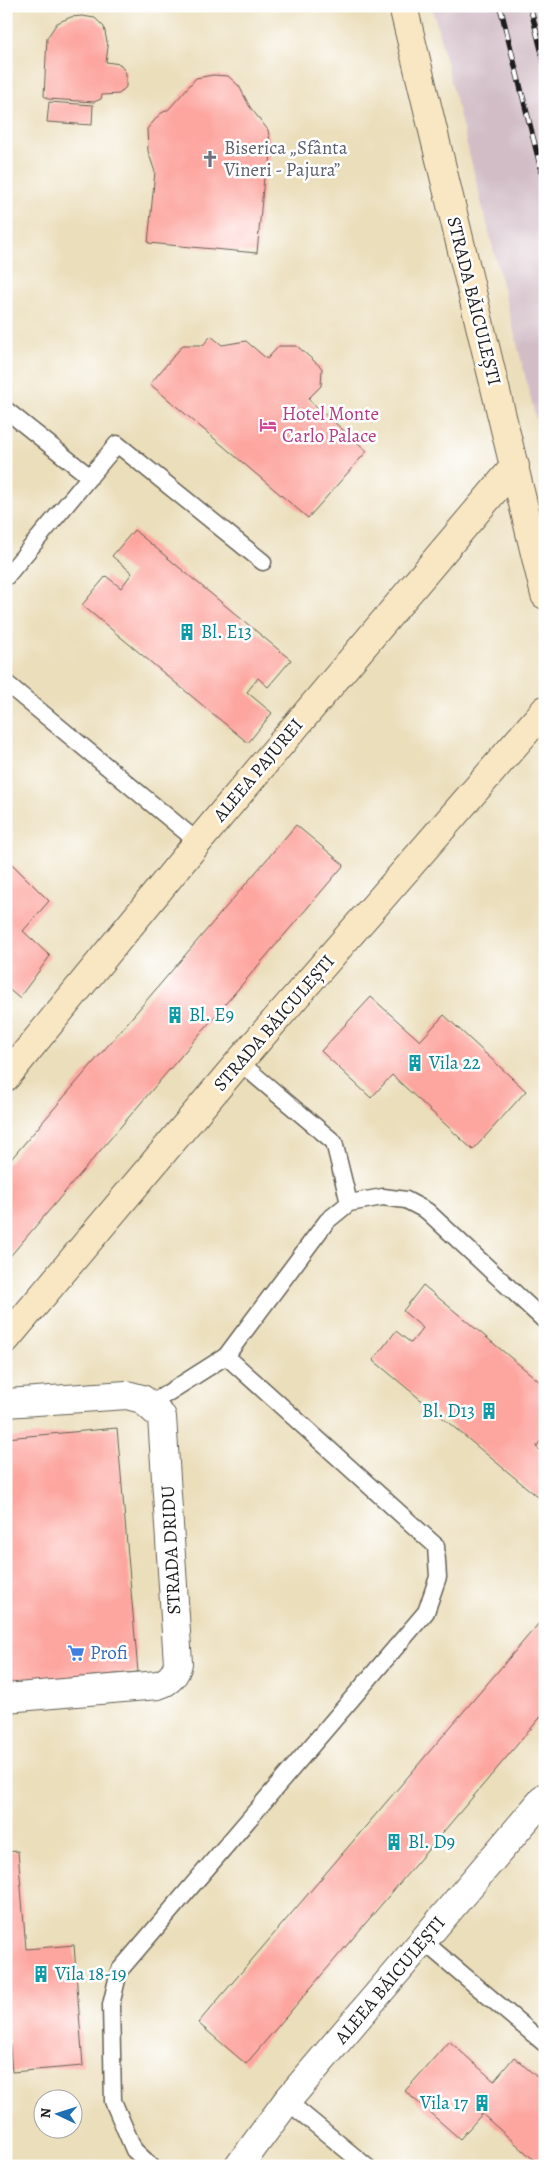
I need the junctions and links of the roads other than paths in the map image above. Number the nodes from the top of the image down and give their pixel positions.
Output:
1 (402, 6) edge
2 (6, 410) edge
3 (515, 466) junction
4 (90, 477) junction
5 (263, 562) dead end
6 (6, 577) edge
7 (545, 595) edge
8 (6, 683) edge
9 (545, 710) edge
10 (198, 842) junction
11 (239, 1062) junction
12 (8, 1070) edge
13 (349, 1203) junction
14 (545, 1321) edge
15 (6, 1339) edge
16 (226, 1356) junction
17 (6, 1403) edge
18 (148, 1404) junction
19 (6, 1698) edge
20 (545, 1797) edge
21 (423, 1941) junction
22 (545, 2044) edge
23 (287, 2101) junction
24 (151, 2166) edge
25 (238, 2166) edge
26 (366, 2166) edge

1 - 3 street, STRADA BĂICULEȘTI
2 - 4 lane
3 - 7 street, STRADA BĂICULEȘTI
3 - 10 street, ALEEA PAJUREI
4 - 5 lane
4 - 6 lane
8 - 10 lane
9 - 11 street, STRADA BĂICULEȘTI
10 - 12 street, ALEEA PAJUREI
11 - 13 lane
11 - 15 street, STRADA BĂICULEȘTI
13 - 14 lane
13 - 16 lane
16 - 18 lane
16 - 24 lane
17 - 18 street, STRADA DRIDU
18 - 19 street, STRADA DRIDU
20 - 21 street, ALEEA BĂICULEȘTI
21 - 22 lane
21 - 23 street, ALEEA BĂICULEȘTI
23 - 25 street, ALEEA BĂICULEȘTI
23 - 26 lane

